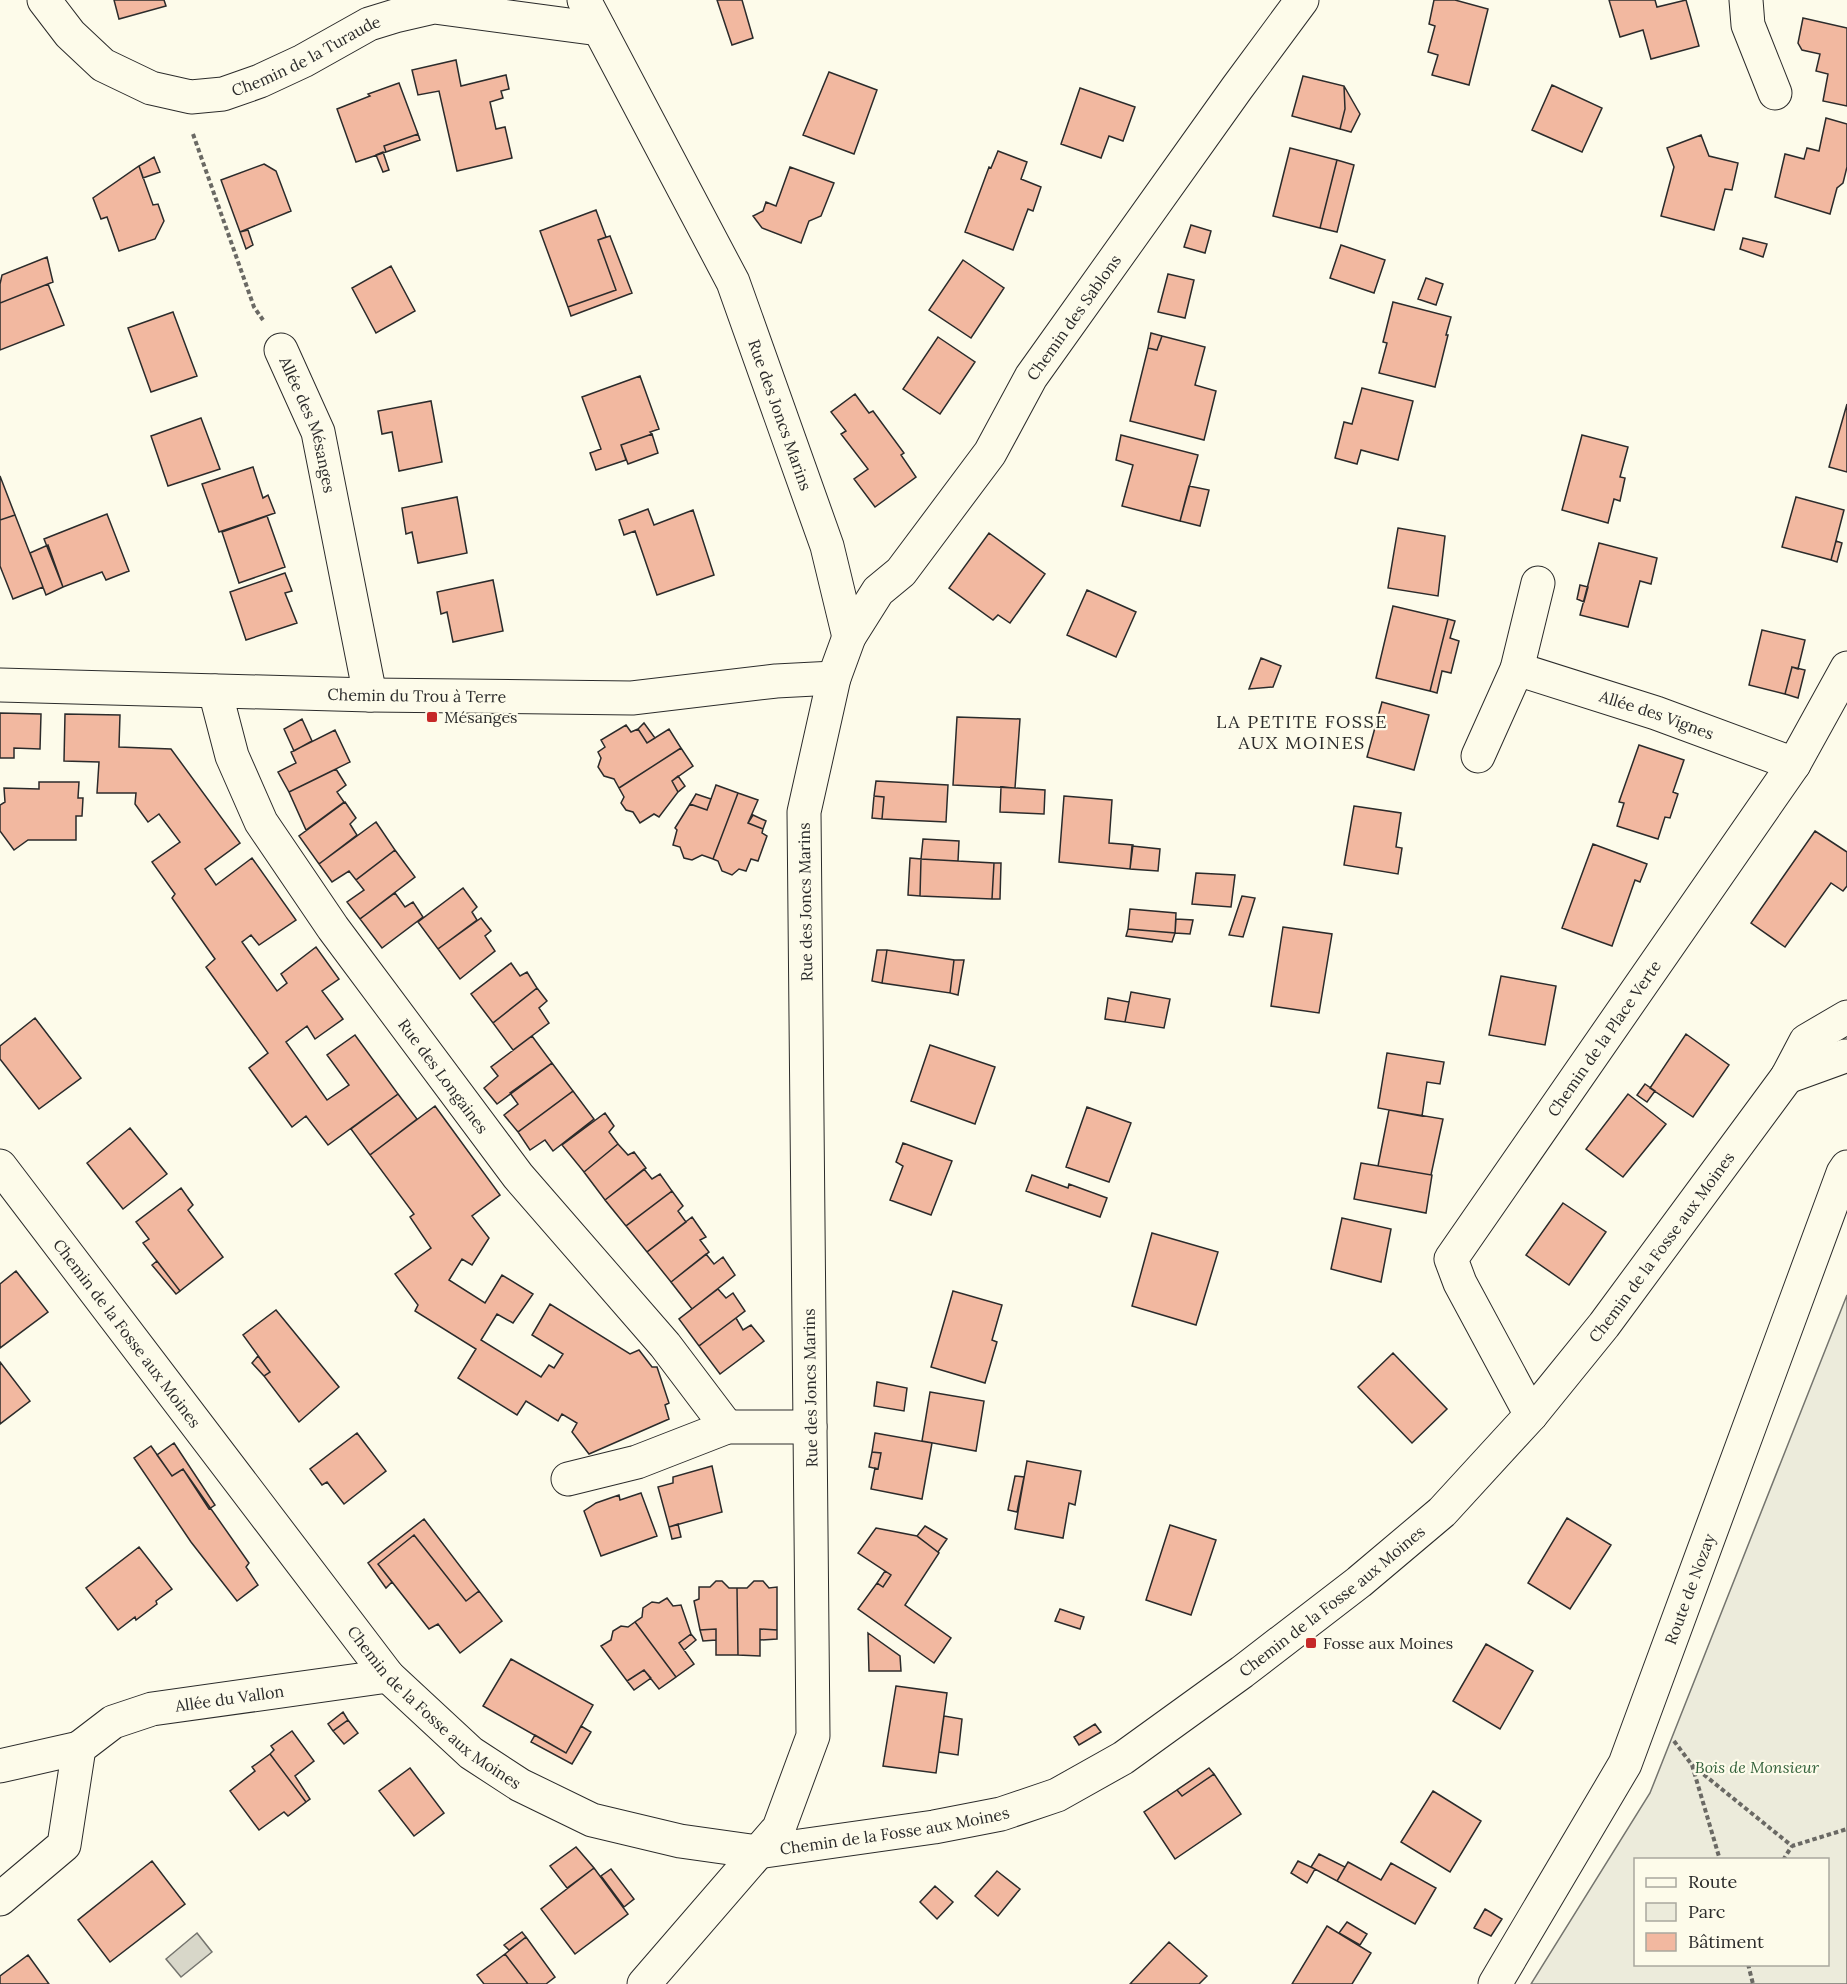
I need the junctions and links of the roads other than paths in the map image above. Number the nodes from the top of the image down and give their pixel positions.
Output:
1 (45, 0) edge
2 (584, 0) edge
3 (1302, 0) edge
4 (1746, 0) edge
5 (599, 29) junction
6 (1774, 93) dead end
7 (281, 350) road end
8 (1538, 583) dead end
9 (849, 637) junction
10 (1847, 668) edge
11 (1517, 669) junction
12 (834, 678) junction
13 (0, 686) edge
14 (215, 691) junction
15 (370, 695) junction
16 (1478, 756) dead end
17 (1794, 764) junction
18 (1847, 1019) edge
19 (1846, 1058) edge
20 (1787, 1077) junction
21 (1846, 1161) edge
22 (0, 1166) edge
23 (1531, 1415) junction
24 (810, 1427) junction
25 (727, 1428) junction
26 (568, 1479) dead end
27 (388, 1676) junction
28 (79, 1748) junction
29 (0, 1766) edge
30 (758, 1852) junction
31 (0, 1899) edge
32 (644, 1984) edge
33 (1495, 1984) edge

1 - 5 street, Chemin de la Turaude
2 - 5 street, Rue des Joncs Marins
3 - 9 street, Chemin des Sablons
4 - 6 street
5 - 9 street, Rue des Joncs Marins
7 - 15 street, Allée des Mésanges
8 - 11 street
9 - 12 street, Rue des Joncs Marins
10 - 17 street, Chemin de la Place Verte
11 - 16 street
11 - 17 street, Allée des Vignes
12 - 15 street, Chemin du Trou à Terre
12 - 24 street, Rue des Joncs Marins
13 - 14 street, Chemin du Trou à Terre
14 - 15 street, Chemin du Trou à Terre
14 - 25 street, Rue des Longaines
17 - 23 street, Chemin de la Place Verte
18 - 19 street
18 - 20 street, Chemin de la Fosse aux Moines
19 - 20 street
20 - 23 street, Chemin de la Fosse aux Moines
21 - 33 street, Route de Nozay
22 - 27 street, Chemin de la Fosse aux Moines
23 - 30 street, Chemin de la Fosse aux Moines
24 - 25 street
24 - 30 street, Rue des Joncs Marins
25 - 26 street
27 - 28 street, Allée du Vallon
27 - 30 street, Chemin de la Fosse aux Moines
28 - 29 street, Allée du Vallon
28 - 31 street
30 - 32 street, Rue des Joncs Marins

